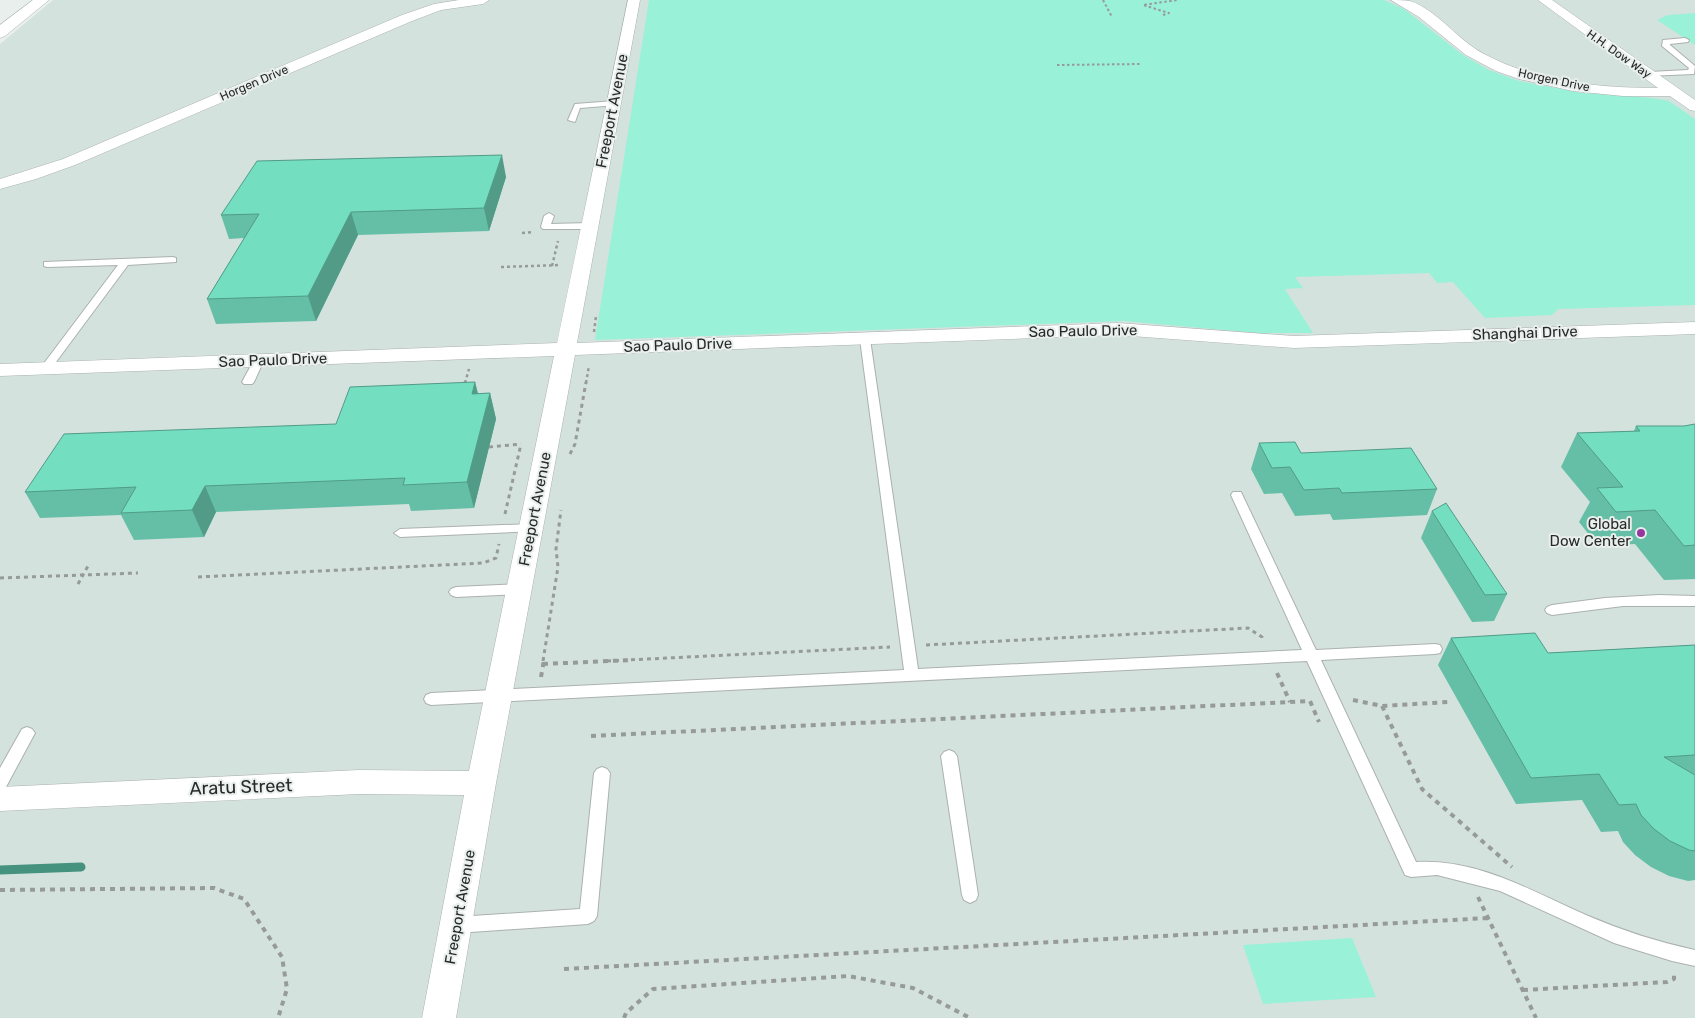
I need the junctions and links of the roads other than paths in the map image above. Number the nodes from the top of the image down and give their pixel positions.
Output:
1 (42, 0) edge
2 (483, 0) edge
3 (634, 0) edge
4 (1397, 0) edge
5 (1544, 0) edge
6 (0, 33) edge
7 (1685, 40) dead end
8 (1649, 74) junction
9 (1673, 92) junction
10 (614, 103) junction
11 (1695, 107) edge
12 (572, 120) dead end
13 (0, 182) edge
14 (549, 216) dead end
15 (589, 226) junction
16 (172, 260) dead end
17 (125, 262) junction
18 (47, 264) dead end
19 (1695, 328) edge
20 (865, 338) junction
21 (1356, 340) joint
22 (566, 349) junction
23 (259, 360) junction
24 (46, 368) junction
25 (0, 370) edge
26 (248, 382) dead end
27 (1237, 495) dead end
28 (532, 528) junction
29 (400, 533) dead end
30 (520, 589) junction
31 (456, 592) dead end
32 (1695, 601) edge
33 (1552, 610) dead end
34 (1435, 649) dead end
35 (1313, 656) junction
36 (912, 676) junction
37 (499, 695) junction
38 (431, 698) dead end
39 (26, 733) dead end
40 (949, 756) dead end
41 (602, 773) dead end
42 (0, 782) edge
43 (482, 783) junction
44 (0, 799) edge
45 (970, 895) dead end
46 (457, 925) junction
47 (1695, 958) edge
48 (439, 1018) edge

1 - 6 street
2 - 13 street, Horgen Drive
3 - 10 street, Freeport Avenue
4 - 9 street, Horgen Drive
5 - 8 street, H.H. Dow Way
7 - 8 lane
8 - 9 street, H.H. Dow Way
9 - 11 street, H.H. Dow Way
10 - 12 lane
10 - 15 street, Freeport Avenue
14 - 15 lane
15 - 22 street, Freeport Avenue
16 - 17 lane
17 - 18 lane
17 - 24 lane
19 - 21 street, Shanghai Drive
20 - 21 street, Sao Paulo Drive
20 - 22 street, Sao Paulo Drive
20 - 36 lane
22 - 23 street, Sao Paulo Drive
22 - 28 street, Freeport Avenue
23 - 24 street, Sao Paulo Drive
23 - 26 lane
24 - 25 street, Sao Paulo Drive
27 - 35 lane
28 - 29 lane
28 - 30 street, Freeport Avenue
30 - 31 lane
30 - 37 street, Freeport Avenue
32 - 33 lane
34 - 35 lane
35 - 36 lane
35 - 47 lane
36 - 37 lane
37 - 38 lane
37 - 43 street, Freeport Avenue
39 - 42 lane
40 - 45 lane
41 - 46 lane
43 - 44 street, Aratu Street
43 - 46 street, Freeport Avenue
46 - 48 street, Freeport Avenue

